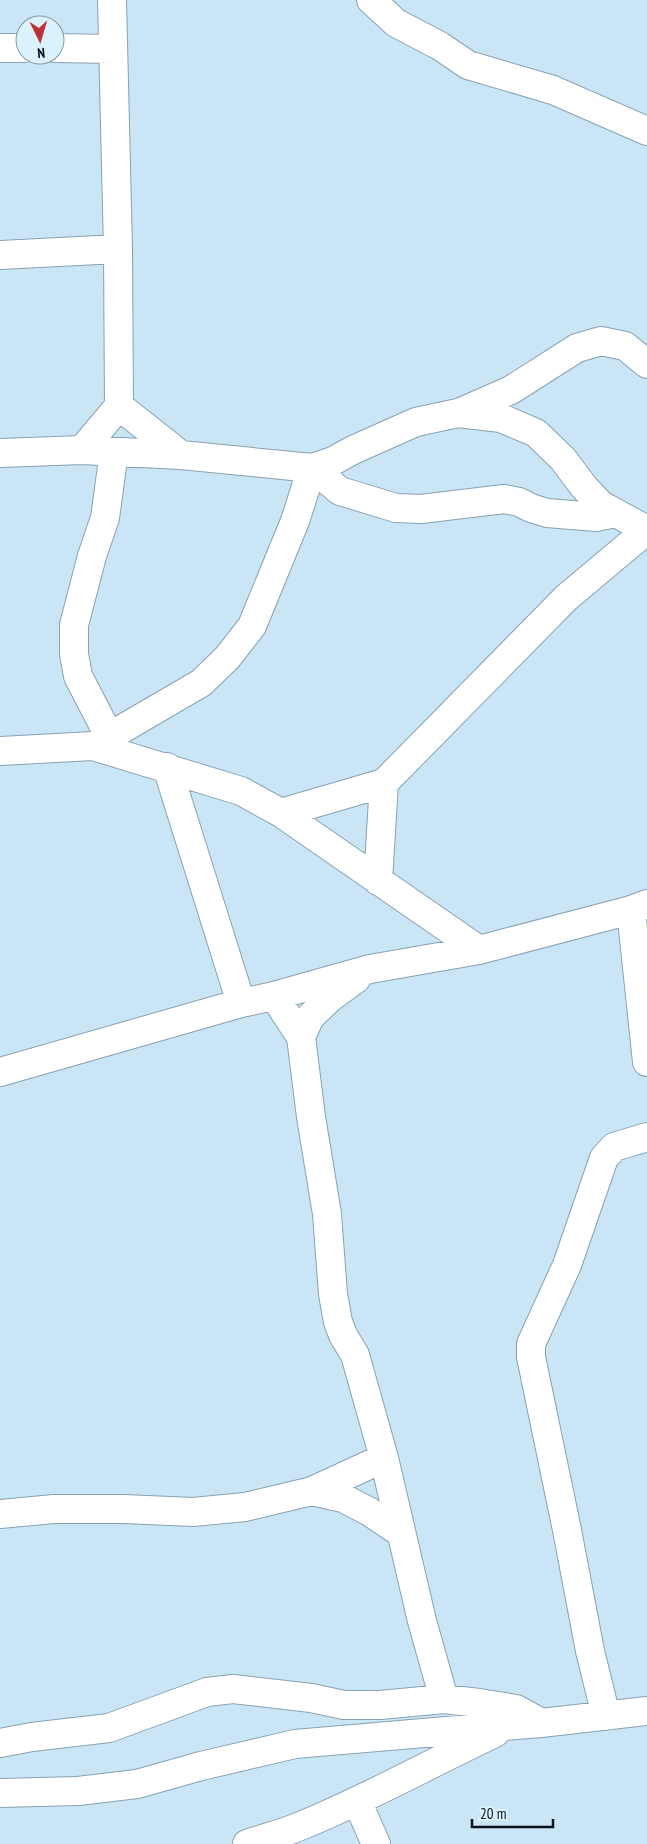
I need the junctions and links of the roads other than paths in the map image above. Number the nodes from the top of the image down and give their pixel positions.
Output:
1 (112, 0) edge
2 (372, 0) edge
3 (0, 48) edge
4 (15, 48) edge
5 (65, 48) edge
6 (112, 48) junction
7 (647, 130) edge
8 (118, 249) junction
9 (0, 255) edge
10 (647, 364) edge
11 (119, 406) junction
12 (458, 413) junction
13 (82, 450) junction
14 (114, 452) junction
15 (0, 453) edge
16 (181, 455) junction
17 (312, 468) junction
18 (616, 513) junction
19 (647, 530) edge
20 (101, 741) junction
21 (0, 751) edge
22 (167, 767) junction
23 (384, 783) junction
24 (281, 813) junction
25 (378, 881) junction
26 (639, 907) edge
27 (479, 950) junction
28 (370, 969) junction
29 (274, 996) junction
30 (241, 1003) junction
31 (300, 1037) junction
32 (647, 1062) edge
33 (0, 1072) edge
34 (647, 1137) edge
35 (384, 1458) junction
36 (312, 1490) junction
37 (0, 1514) edge
38 (401, 1533) junction
39 (444, 1699) junction
40 (647, 1712) edge
41 (606, 1716) junction
42 (541, 1723) junction
43 (512, 1725) junction
44 (0, 1743) edge
45 (0, 1794) edge
46 (357, 1801) junction
47 (289, 1836) edge
48 (247, 1844) edge
49 (376, 1844) edge

1 - 6 street
2 - 7 street
3 - 4 street
5 - 6 street
6 - 8 street
8 - 9 street
8 - 11 street
10 - 12 street
11 - 13 street
11 - 16 street
12 - 17 street
12 - 18 street
13 - 14 street
13 - 15 street
14 - 16 street
14 - 20 street
16 - 17 street
17 - 18 street
17 - 20 street
18 - 19 street
19 - 23 street
20 - 21 street
20 - 22 street
22 - 24 street
22 - 30 street
23 - 24 street
23 - 25 street
24 - 25 street
25 - 27 street
26 - 27 street
26 - 32 street
27 - 28 street
28 - 29 street
28 - 31 street
29 - 30 street
29 - 31 street
30 - 33 street
31 - 35 street
34 - 41 street
35 - 36 street
35 - 38 street
36 - 37 street
36 - 38 street
38 - 39 street
39 - 42 street
39 - 44 street
40 - 41 street
41 - 42 street
42 - 43 street
43 - 45 street
43 - 46 street
46 - 47 street
46 - 49 street
47 - 48 street

